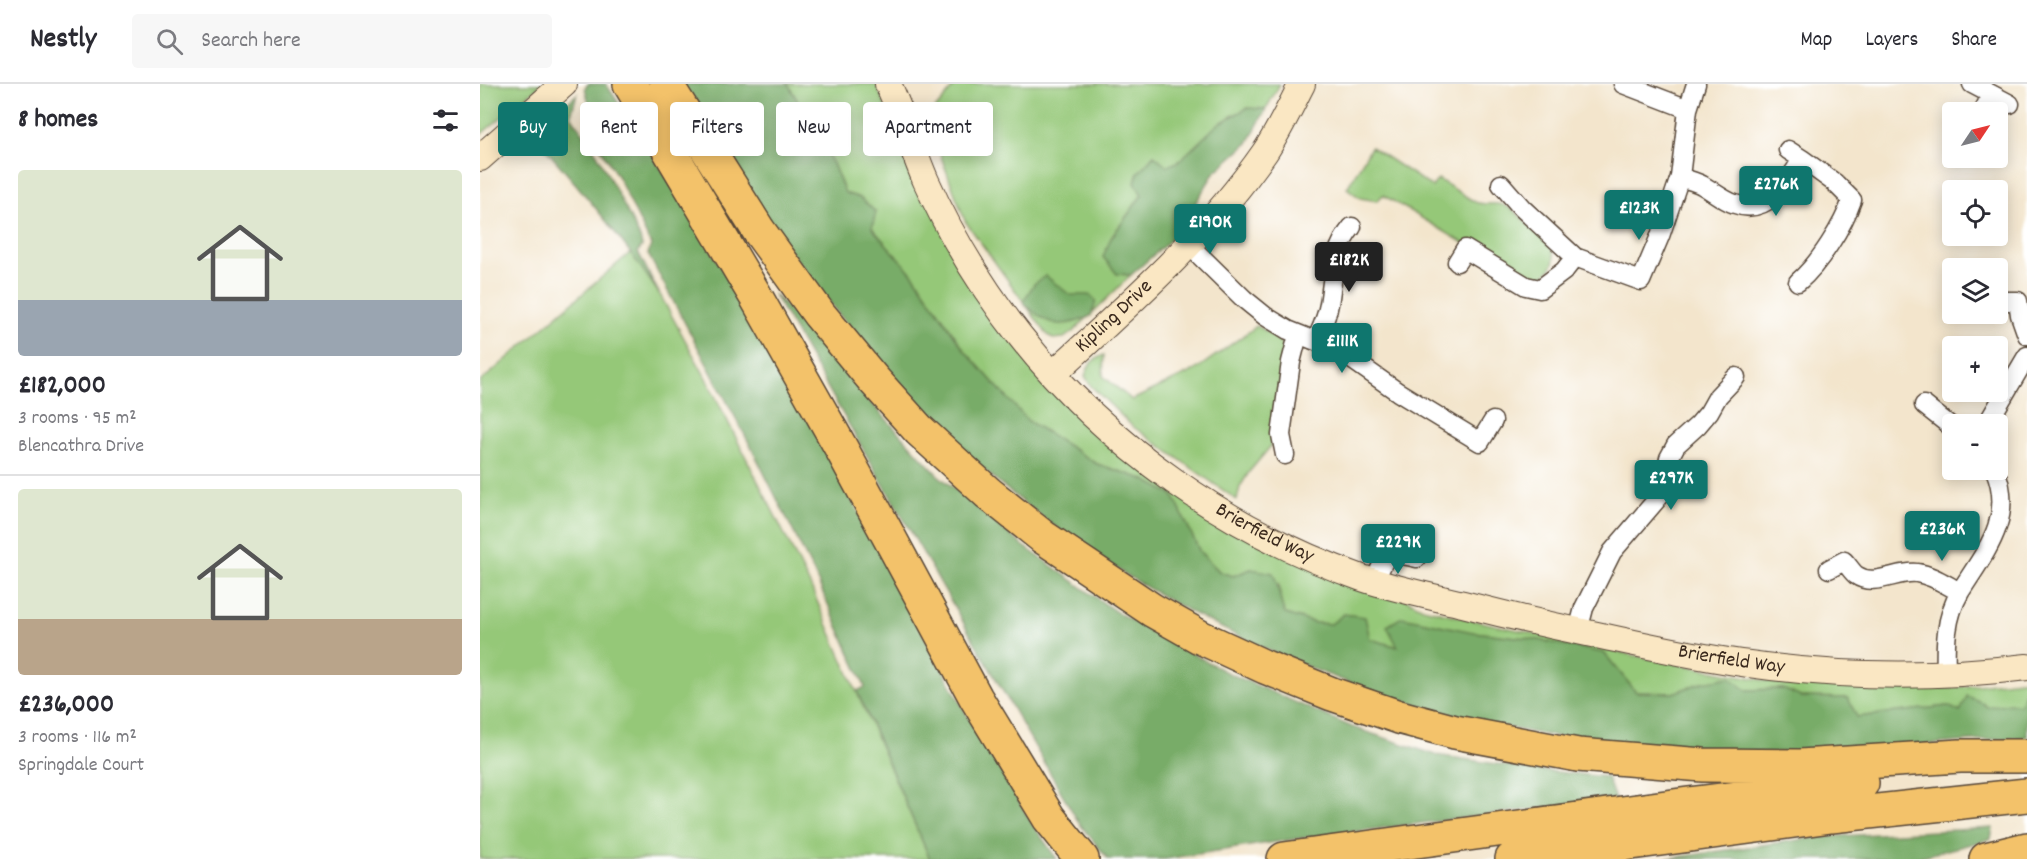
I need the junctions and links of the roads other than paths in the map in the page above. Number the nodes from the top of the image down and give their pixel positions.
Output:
1 (564, 84) edge
2 (630, 84) edge
3 (666, 84) edge
4 (888, 84) edge
5 (1302, 84) edge
6 (1623, 84) edge
7 (1696, 84) edge
8 (1972, 84) edge
9 (1992, 94) junction
10 (1988, 102) edge
11 (2010, 104) dead end
12 (1688, 109) junction
13 (480, 158) edge
14 (1680, 177) junction
15 (1501, 184) dead end
16 (1352, 227) dead end
17 (1189, 245) junction
18 (1575, 256) junction
19 (1457, 262) dead end
20 (1798, 282) dead end
21 (2008, 301) edge
22 (1298, 335) junction
23 (2027, 335) edge
24 (1316, 341) junction
25 (2027, 356) edge
26 (1053, 374) junction
27 (1736, 377) dead end
28 (1924, 405) dead end
29 (1993, 414) edge
30 (1942, 419) edge
31 (1492, 421) dead end
32 (1285, 455) dead end
33 (1998, 480) edge
34 (1417, 558) dead end
35 (1830, 570) dead end
36 (1374, 582) junction
37 (1960, 592) junction
38 (1578, 631) junction
39 (2027, 667) edge
40 (1946, 674) junction
41 (2027, 756) edge
42 (2027, 763) edge
43 (2027, 795) edge
44 (2027, 849) edge
45 (1082, 859) edge
46 (1284, 859) edge
47 (1512, 859) edge
48 (1986, 859) edge

1 - 13 street
2 - 45 highway
3 - 41 highway
4 - 26 street, Brierfield Way
5 - 17 street, Kipling Drive
6 - 12 street
7 - 12 street
8 - 9 street
9 - 10 street
9 - 11 street
12 - 14 street
14 - 18 street
14 - 20 street
15 - 18 street
16 - 24 street
17 - 22 street
17 - 26 street, Kipling Drive
18 - 19 street
21 - 23 street
22 - 24 street
22 - 32 street
24 - 31 street
25 - 29 street
26 - 36 street, Brierfield Way
27 - 38 street
28 - 30 street
33 - 37 street
34 - 36 street
35 - 37 street
36 - 38 street, Brierfield Way
37 - 40 street
38 - 40 street, Brierfield Way
39 - 40 street, Brierfield Way
42 - 46 highway
43 - 47 highway
44 - 48 highway

